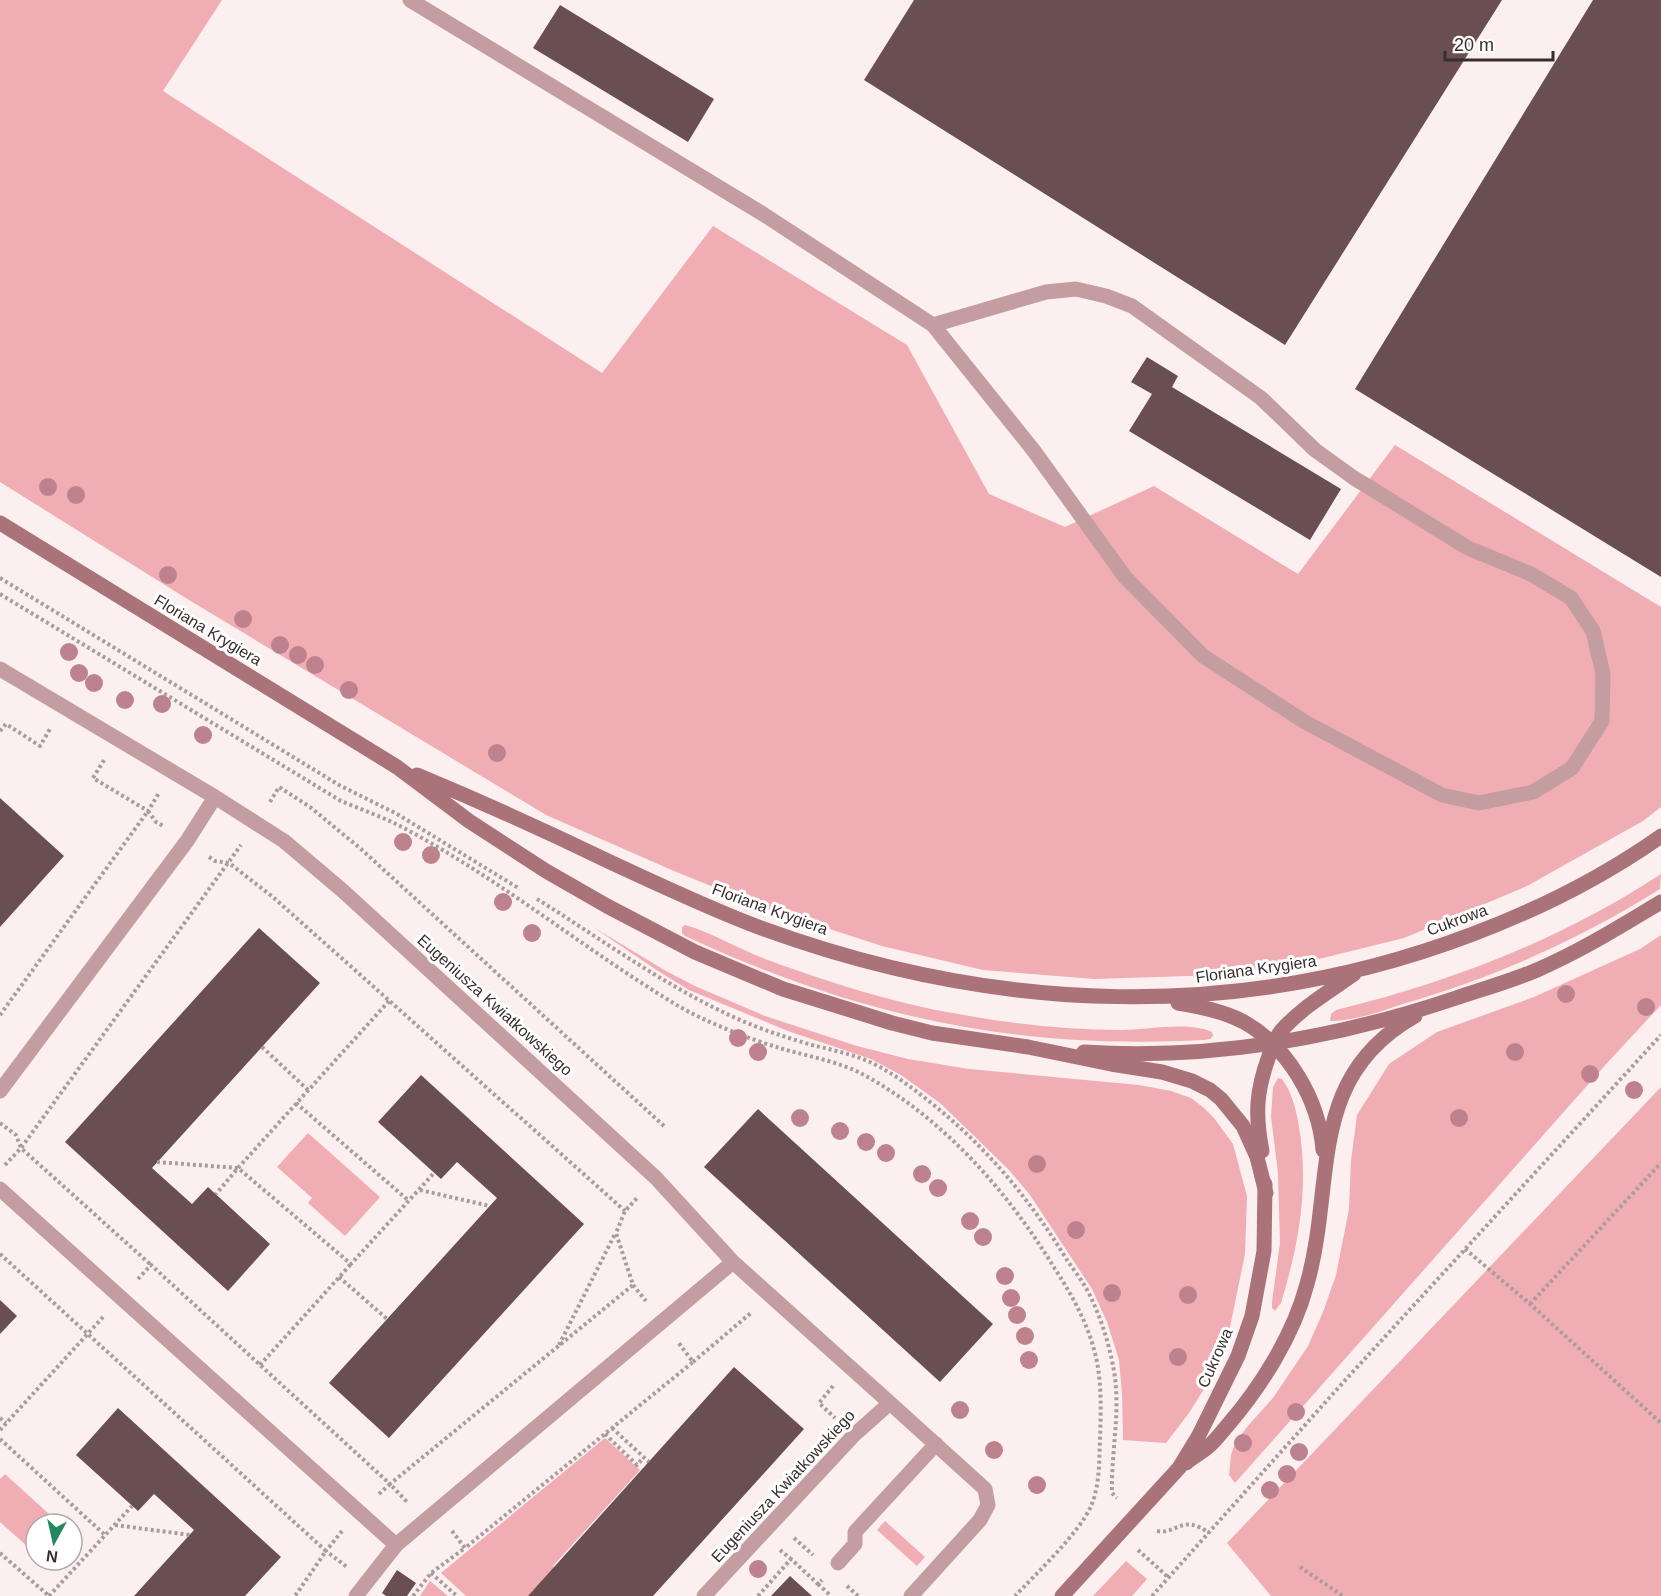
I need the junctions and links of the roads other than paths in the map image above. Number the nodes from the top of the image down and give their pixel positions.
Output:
1 (410, 0) edge
2 (933, 325) junction
3 (0, 523) edge
4 (0, 669) edge
5 (397, 767) junction
6 (214, 797) junction
7 (1661, 836) edge
8 (1661, 902) edge
9 (1362, 969) junction
10 (1154, 998) junction
11 (1434, 1006) junction
12 (1273, 1043) junction
13 (1028, 1047) junction
14 (0, 1091) edge
15 (1325, 1163) junction
16 (0, 1189) edge
17 (1266, 1193) junction
18 (733, 1262) junction
19 (890, 1403) junction
20 (936, 1444) junction
21 (1179, 1468) junction
22 (396, 1545) junction
23 (834, 1567) road end
24 (356, 1596) edge
25 (704, 1596) edge
26 (911, 1596) edge
27 (1062, 1596) edge

1 - 2 street
2 - 2 street
3 - 5 street, Floriana Krygiera
4 - 6 street, Eugeniusza Kwiatkowskiego
5 - 10 street, Floriana Krygiera
5 - 13 street, Floriana Krygiera
6 - 14 street
6 - 18 street, Eugeniusza Kwiatkowskiego
7 - 9 street, Cukrowa
8 - 11 street, Cukrowa
9 - 10 street, Floriana Krygiera
9 - 12 street, Cukrowa
10 - 12 street, Floriana Krygiera
11 - 12 street, Cukrowa
11 - 15 street, Cukrowa
12 - 13 street, Floriana Krygiera
12 - 15 street, Cukrowa
12 - 17 street, Cukrowa
13 - 17 street, Floriana Krygiera
15 - 21 street, Cukrowa
16 - 22 street
17 - 21 street, Cukrowa
18 - 19 street, Eugeniusza Kwiatkowskiego
18 - 22 street
19 - 20 street, Eugeniusza Kwiatkowskiego
19 - 25 street, Eugeniusza Kwiatkowskiego
20 - 23 street
20 - 26 street, Eugeniusza Kwiatkowskiego
21 - 27 street, Cukrowa
22 - 24 street

